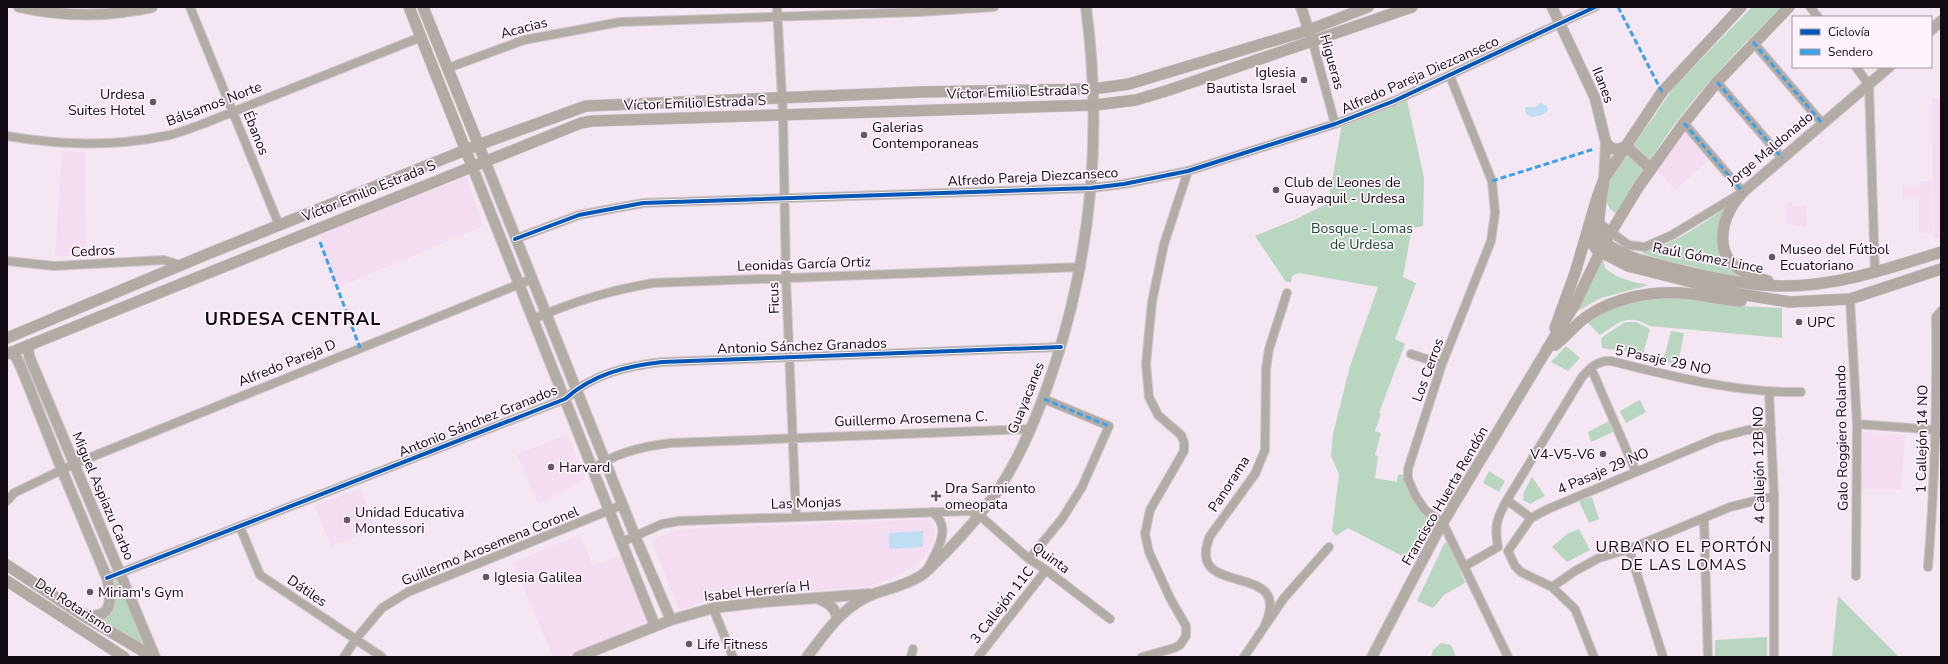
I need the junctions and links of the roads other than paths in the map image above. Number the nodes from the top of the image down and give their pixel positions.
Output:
1 (19, 7) edge
2 (152, 7) edge
3 (190, 7) edge
4 (409, 7) edge
5 (423, 7) edge
6 (777, 7) edge
7 (994, 7) edge
8 (1086, 7) edge
9 (1301, 7) edge
10 (1368, 7) edge
11 (1412, 7) edge
12 (1552, 7) edge
13 (1595, 7) edge
14 (1741, 7) edge
15 (1789, 7) edge
16 (1810, 7) edge
17 (1817, 16) edge
18 (778, 17) junction
19 (1941, 21) edge
20 (1561, 24) junction
21 (1932, 29) edge
22 (1309, 30) junction
23 (421, 37) junction
24 (1313, 42) junction
25 (1753, 42) junction
26 (1217, 56) junction
27 (448, 68) junction
28 (1857, 68) edge
29 (1888, 68) edge
30 (1214, 74) junction
31 (1450, 76) junction
32 (1717, 82) junction
33 (1869, 85) junction
34 (1092, 89) junction
35 (920, 92) junction
36 (782, 99) junction
37 (629, 104) junction
38 (1095, 105) junction
39 (920, 110) junction
40 (233, 111) junction
41 (783, 115) junction
42 (630, 121) junction
43 (1684, 123) junction
44 (1822, 123) junction
45 (1335, 124) junction
46 (7, 136) edge
47 (1606, 143) junction
48 (478, 144) junction
49 (1626, 146) junction
50 (469, 158) junction
51 (1782, 158) junction
52 (485, 161) junction
53 (1651, 169) junction
54 (1188, 171) junction
55 (1604, 179) junction
56 (1091, 188) junction
57 (1743, 192) junction
58 (784, 198) junction
59 (1594, 224) junction
60 (279, 225) junction
61 (515, 238) junction
62 (1605, 242) junction
63 (1587, 244) junction
64 (210, 252) junction
65 (1941, 252) edge
66 (7, 261) edge
67 (179, 265) junction
68 (1081, 268) junction
69 (1941, 268) edge
70 (1875, 273) junction
71 (194, 278) junction
72 (786, 278) junction
73 (532, 279) junction
74 (520, 284) junction
75 (1784, 286) junction
76 (1287, 293) dead end
77 (1850, 299) junction
78 (1790, 302) junction
79 (130, 304) junction
80 (1940, 312) edge
81 (546, 314) junction
82 (533, 319) junction
83 (7, 338) edge
84 (28, 345) junction
85 (1061, 347) junction
86 (1546, 351) junction
87 (9, 353) edge
88 (1411, 354) dead end
89 (789, 358) junction
90 (1442, 364) junction
91 (1590, 368) junction
92 (575, 390) junction
93 (1769, 392) junction
94 (1801, 392) dead end
95 (565, 399) junction
96 (1044, 399) junction
97 (1857, 424) junction
98 (1031, 428) junction
99 (1771, 428) junction
100 (1939, 433) edge
101 (792, 437) junction
102 (605, 460) junction
103 (74, 464) junction
104 (593, 468) junction
105 (62, 470) junction
106 (1636, 472) junction
107 (1774, 496) junction
108 (1507, 500) junction
109 (7, 501) edge
110 (622, 505) junction
111 (609, 510) junction
112 (932, 512) junction
113 (979, 515) junction
114 (796, 516) junction
115 (1531, 518) junction
116 (1704, 519) junction
117 (1443, 523) junction
118 (240, 527) junction
119 (634, 536) junction
120 (622, 542) junction
121 (1329, 546) dead end
122 (1498, 547) junction
123 (1630, 549) junction
124 (1508, 551) junction
125 (1029, 559) junction
126 (7, 565) edge
127 (1466, 566) junction
128 (1928, 567) dead end
129 (1046, 570) junction
130 (926, 572) junction
131 (120, 573) junction
132 (1856, 576) dead end
133 (107, 578) junction
134 (7, 581) edge
135 (1552, 587) junction
136 (876, 594) junction
137 (818, 598) junction
138 (714, 608) junction
139 (79, 613) junction
140 (837, 617) junction
141 (1110, 619) dead end
142 (671, 620) junction
143 (1265, 625) junction
144 (655, 626) junction
145 (355, 640) junction
146 (124, 657) edge
147 (154, 657) edge
148 (344, 657) edge
149 (382, 657) edge
150 (578, 657) edge
151 (733, 657) edge
152 (807, 657) edge
153 (978, 657) edge
154 (1142, 657) edge
155 (1244, 657) edge
156 (1372, 657) edge
157 (1508, 657) edge
158 (1594, 657) edge
159 (1663, 657) edge
160 (1708, 657) edge
161 (1774, 657) edge

1 - 2 street
3 - 40 street, Ébanos
4 - 23 main road
5 - 27 main road
6 - 18 street, Ficus
7 - 18 street, Acacias
8 - 34 street, Guayacanes
9 - 22 street, Higueras
10 - 22 main road, Víctor Emilio Estrada S
11 - 24 main road, Víctor Emilio Estrada S
12 - 20 street, Ilanes
13 - 20 street, Alfredo Pareja Diezcanseco
14 - 49 main road
15 - 25 main road
16 - 17 street
18 - 27 street, Acacias
18 - 36 street, Ficus
19 - 21 street
20 - 31 street, Alfredo Pareja Diezcanseco
20 - 47 street, Ilanes
22 - 24 street, Higueras
22 - 26 main road, Víctor Emilio Estrada S
23 - 40 street, Bálsamos Norte
23 - 50 main road
24 - 30 main road, Víctor Emilio Estrada S
24 - 45 street, Higueras
25 - 32 main road
25 - 44 street
26 - 30 main road
26 - 34 main road, Víctor Emilio Estrada S
27 - 48 main road
28 - 33 street
29 - 33 street, Jorge Maldonado
30 - 38 main road, Víctor Emilio Estrada S
31 - 45 street, Alfredo Pareja Diezcanseco
31 - 90 street, Los Cerros
32 - 43 main road
32 - 51 street
33 - 44 street, Jorge Maldonado
33 - 70 street
34 - 35 main road, Víctor Emilio Estrada S
34 - 38 street, Guayacanes
35 - 36 main road, Víctor Emilio Estrada S
35 - 39 main road
36 - 37 main road, Víctor Emilio Estrada S
36 - 41 street, Ficus
37 - 42 main road
37 - 48 main road, Víctor Emilio Estrada S
38 - 39 main road, Víctor Emilio Estrada S
38 - 56 street, Guayacanes
39 - 41 main road, Víctor Emilio Estrada S
40 - 46 street, Bálsamos Norte
40 - 60 street, Ébanos
41 - 42 main road, Víctor Emilio Estrada S
41 - 58 street, Ficus
42 - 52 main road, Víctor Emilio Estrada S
43 - 53 main road
43 - 57 street
44 - 51 street, Jorge Maldonado
45 - 54 street, Alfredo Pareja Diezcanseco
47 - 49 main road
47 - 55 street, Ilanes
48 - 50 main road, Víctor Emilio Estrada S
48 - 52 main road
49 - 53 main road
49 - 55 main road
50 - 52 main road, Víctor Emilio Estrada S
50 - 60 main road, Víctor Emilio Estrada S
50 - 71 main road, Víctor Emilio Estrada S
50 - 74 street
51 - 57 street, Jorge Maldonado
52 - 61 street
53 - 62 main road
54 - 56 street, Alfredo Pareja Diezcanseco
54 - 154 street
55 - 59 main road
56 - 58 street, Alfredo Pareja Diezcanseco
56 - 68 street, Guayacanes
57 - 62 street, Jorge Maldonado
57 - 75 main road
58 - 61 street, Alfredo Pareja Diezcanseco
58 - 72 street, Ficus
59 - 62 main road
59 - 63 main road
60 - 64 main road, Víctor Emilio Estrada S
61 - 73 street
62 - 63 main road
62 - 75 main road, Raúl Gómez Lince
62 - 78 main road, Raúl Gómez Lince
62 - 86 main road
63 - 86 main road
64 - 67 main road, Víctor Emilio Estrada S
64 - 71 main road
65 - 70 main road, Raúl Gómez Lince
66 - 67 street, Cedros
67 - 79 main road
67 - 83 main road, Víctor Emilio Estrada S
68 - 72 street, Leonidas García Ortiz
68 - 85 street, Guayacanes
69 - 77 main road, Raúl Gómez Lince
70 - 75 main road, Raúl Gómez Lince
71 - 79 main road, Víctor Emilio Estrada S
72 - 81 street, Leonidas García Ortiz
72 - 89 street, Ficus
73 - 74 street, Alfredo Pareja D
73 - 81 street
74 - 82 street
74 - 103 street, Alfredo Pareja D
76 - 143 street, Panorama
77 - 78 main road, Raúl Gómez Lince
77 - 97 street, Galo Roggiero Rolando
78 - 86 main road
79 - 84 main road, Víctor Emilio Estrada S
80 - 100 street, 1 Callejón 14 NO
81 - 82 street, Leonidas García Ortiz
81 - 92 street
82 - 95 street
84 - 87 main road, Víctor Emilio Estrada S
84 - 103 street, Miguel Aspiazu Carbo
85 - 89 street, Antonio Sánchez Granados
85 - 96 street, Guayacanes
86 - 117 street, Francisco Huerta Rendón
87 - 105 street, Miguel Aspiazu Carbo
88 - 90 street
89 - 92 street, Antonio Sánchez Granados
89 - 101 street, Ficus
90 - 117 street, Los Cerros
91 - 93 street, 5 Pasaje 29 NO
91 - 106 street
91 - 108 street, 5 Pasaje 29 NO
92 - 95 street, Antonio Sánchez Granados
92 - 102 street
93 - 94 street, 5 Pasaje 29 NO
93 - 99 street, 4 Callejón 12B NO
95 - 104 street
95 - 118 street, Antonio Sánchez Granados
96 - 98 street, Guayacanes
96 - 125 street, 3 Callejón 11C
97 - 100 street
97 - 132 street, Galo Roggiero Rolando
98 - 101 street, Guillermo Arosemena C.
98 - 113 street, Guayacanes
99 - 106 street, 4 Pasaje 29 NO
99 - 107 street, 4 Callejón 12B NO
100 - 128 street, 1 Callejón 14 NO
101 - 102 street
101 - 114 street, Ficus
102 - 104 street
102 - 110 street
103 - 105 street, Alfredo Pareja D
103 - 131 street, Miguel Aspiazu Carbo
104 - 111 street
105 - 109 street, Alfredo Pareja D
105 - 133 street, Miguel Aspiazu Carbo
106 - 115 street, 4 Pasaje 29 NO
107 - 116 street
107 - 161 street, 4 Callejón 12B NO
108 - 115 street
108 - 122 street, 5 Pasaje 29 NO
110 - 111 street, Guillermo Arosemena Coronel
110 - 119 street
111 - 120 street
111 - 145 street, Guillermo Arosemena Coronel
112 - 113 street, Las Monjas
112 - 114 street, Las Monjas
112 - 130 street
113 - 125 street, Quinta
113 - 130 street, Guayacanes
114 - 119 street, Las Monjas
115 - 124 street, 4 Pasaje 29 NO
116 - 123 street
116 - 160 street
117 - 127 street, Los Cerros
117 - 156 street, Francisco Huerta Rendón
118 - 131 street, Antonio Sánchez Granados
118 - 145 street, Dátiles
119 - 120 street
119 - 142 street
120 - 144 street
121 - 143 street, Panorama
122 - 124 street
122 - 127 street
123 - 135 street
123 - 159 street
124 - 135 street
125 - 129 street, Quinta
126 - 139 main road, Del Rotarismo
127 - 157 street, Los Cerros
129 - 141 street, Quinta
129 - 153 street, 3 Callejón 11C
130 - 136 street, Guayacanes
131 - 133 street, Antonio Sánchez Granados
131 - 147 street, Miguel Aspiazu Carbo
133 - 139 street, Miguel Aspiazu Carbo
134 - 146 main road, Del Rotarismo
135 - 158 street
136 - 137 street, Isabel Herrería H
136 - 140 street, Guayacanes
137 - 138 street, Isabel Herrería H
137 - 140 street
138 - 142 street, Isabel Herrería H
138 - 151 street
139 - 147 main road, Del Rotarismo
140 - 152 street, Guayacanes
142 - 144 street, Isabel Herrería H
143 - 155 street, Panorama
144 - 150 street, Isabel Herrería H
145 - 148 street, Guillermo Arosemena Coronel
145 - 149 street, Dátiles

